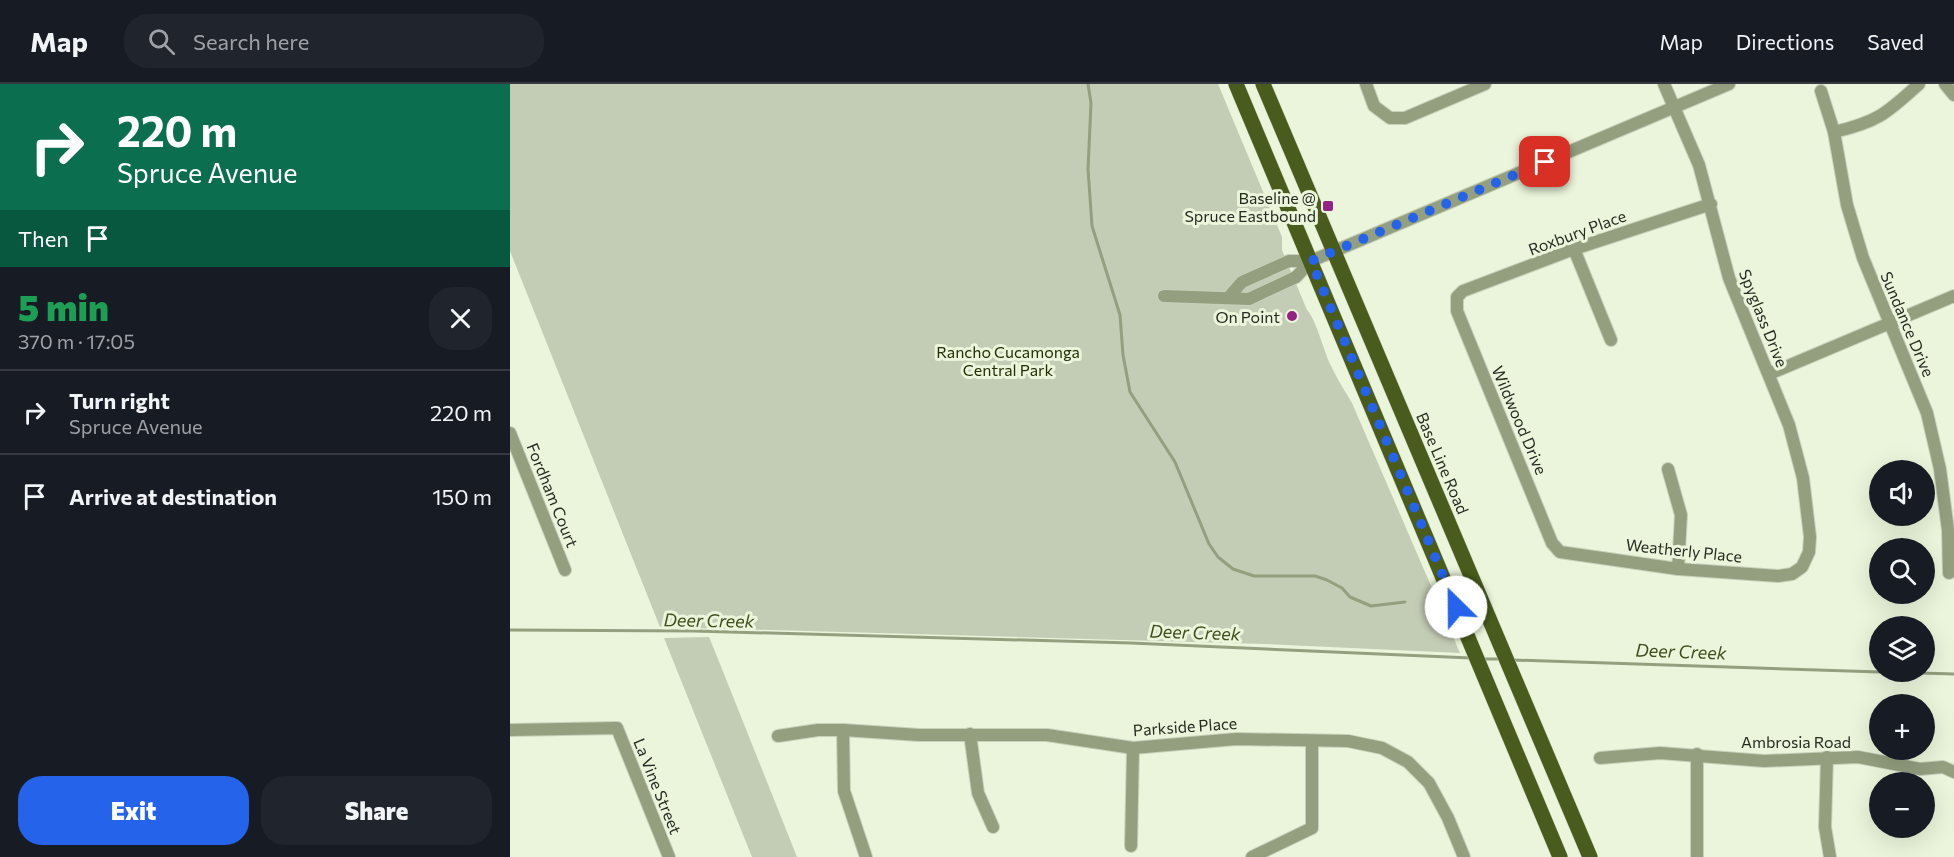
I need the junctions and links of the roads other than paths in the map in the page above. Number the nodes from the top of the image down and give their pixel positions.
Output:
1 (1236, 84) edge
2 (1263, 84) edge
3 (1366, 84) edge
4 (1485, 84) edge
5 (1664, 84) edge
6 (1729, 84) edge
7 (1919, 84) edge
8 (1945, 84) edge
9 (1821, 91) dead end
10 (1954, 95) edge
11 (1674, 107) junction
12 (1834, 132) junction
13 (1711, 204) junction
14 (1574, 249) junction
15 (1333, 251) junction
16 (1311, 261) junction
17 (1164, 296) dead end
18 (1954, 296) edge
19 (1457, 297) joint
20 (1228, 298) junction
21 (1890, 324) junction
22 (1611, 340) dead end
23 (1769, 374) junction
24 (510, 433) edge
25 (1668, 469) dead end
26 (1560, 552) joint
27 (1802, 567) joint
28 (1678, 569) junction
29 (564, 570) dead end
30 (1949, 573) dead end
31 (510, 730) edge
32 (843, 730) junction
33 (970, 734) junction
34 (778, 736) dead end
35 (1312, 741) junction
36 (1133, 748) junction
37 (1696, 754) junction
38 (1827, 757) junction
39 (1600, 758) dead end
40 (1954, 772) edge
41 (993, 827) dead end
42 (1131, 846) dead end
43 (669, 857) edge
44 (866, 857) edge
45 (1252, 857) edge
46 (1464, 857) edge
47 (1560, 857) edge
48 (1590, 857) edge
49 (1697, 857) edge
50 (1830, 857) edge

1 - 16 main road
2 - 15 main road, Base Line Road
3 - 4 street
5 - 11 street, Spyglass Drive
6 - 11 street
7 - 12 street
8 - 10 street
9 - 12 street, Sundance Drive
11 - 13 street, Spyglass Drive
11 - 15 street
12 - 21 street, Sundance Drive
13 - 14 street, Roxbury Place
13 - 23 street, Spyglass Drive
14 - 19 street, Roxbury Place
14 - 22 street
15 - 16 street
15 - 48 main road, Base Line Road
16 - 20 street
16 - 20 street
16 - 47 main road
17 - 20 street
18 - 21 street
19 - 26 street, Wildwood Drive
21 - 23 street
21 - 30 street, Sundance Drive
23 - 27 street, Spyglass Drive
24 - 29 street, Fordham Court
25 - 28 street
26 - 28 street, Weatherly Place
27 - 28 street, Weatherly Place
31 - 43 street, La Vine Street
32 - 33 street, Parkside Place
32 - 34 street, Parkside Place
32 - 44 street
33 - 36 street, Parkside Place
33 - 41 street
35 - 36 street, Parkside Place
35 - 45 street
35 - 46 street, Parkside Place
36 - 42 street
37 - 38 street, Ambrosia Road
37 - 39 street, Ambrosia Road
37 - 49 street
38 - 40 street, Ambrosia Road
38 - 50 street

